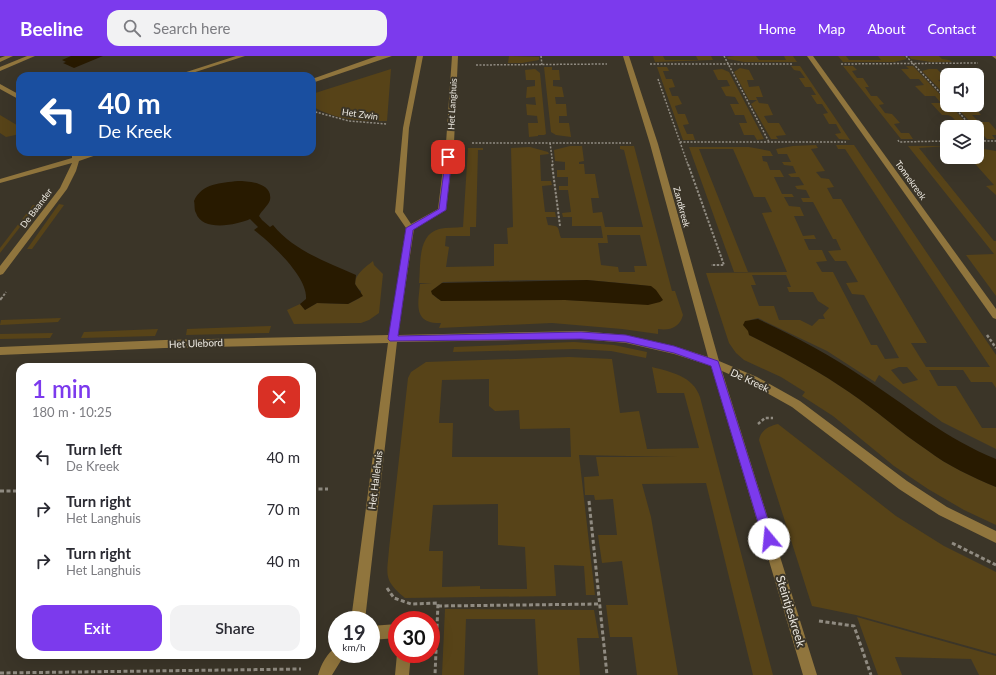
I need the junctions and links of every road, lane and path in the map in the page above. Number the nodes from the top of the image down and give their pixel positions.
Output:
1 (10, 56) edge
2 (32, 56) edge
3 (219, 56) edge
4 (242, 56) edge
5 (389, 56) edge
6 (420, 56) edge
7 (455, 56) edge
8 (541, 56) edge
9 (724, 56) edge
10 (810, 56) edge
11 (906, 56) edge
12 (0, 60) edge
13 (627, 60) edge
14 (219, 63) junction
15 (913, 63) junction
16 (980, 63) dead end
17 (728, 64) junction
18 (794, 64) dead end
19 (838, 64) dead end
20 (455, 65) junction
21 (542, 65) junction
22 (0, 69) edge
23 (655, 71) dead end
24 (190, 72) edge
25 (657, 78) dead end
26 (316, 80) edge
27 (0, 86) edge
28 (940, 92) edge
29 (16, 96) edge
30 (316, 112) edge
31 (958, 112) edge
32 (966, 120) edge
33 (407, 124) junction
34 (940, 141) edge
35 (985, 141) edge
36 (996, 141) edge
37 (680, 142) junction
38 (769, 142) junction
39 (846, 142) dead end
40 (900, 142) dead end
41 (450, 143) junction
42 (550, 143) junction
43 (636, 143) dead end
44 (76, 156) edge
45 (0, 181) edge
46 (560, 226) dead end
47 (410, 228) junction
48 (707, 265) dead end
49 (0, 272) edge
50 (996, 316) edge
51 (393, 339) junction
52 (0, 351) edge
53 (715, 363) junction
54 (780, 418) dead end
55 (756, 429) dead end
56 (316, 489) edge
57 (328, 489) dead end
58 (16, 490) edge
59 (0, 491) edge
60 (589, 501) dead end
61 (996, 537) edge
62 (383, 582) dead end
63 (600, 604) junction
64 (438, 606) junction
65 (359, 611) edge
66 (814, 621) dead end
67 (332, 663) edge
68 (403, 663) edge
69 (326, 672) edge
70 (0, 674) edge
71 (402, 675) edge
72 (435, 675) edge
73 (607, 675) edge
74 (810, 675) edge
75 (871, 675) edge

1 - 12 street
2 - 22 street
3 - 14 street
4 - 14 street
5 - 26 street
6 - 33 street
7 - 20 street, Het Langhuis
8 - 21 path
9 - 17 path
10 - 50 street, Tonnekreek
11 - 15 path
13 - 21 path
13 - 53 street, Zandkreek
14 - 24 street
15 - 16 path
15 - 19 path
15 - 28 path
17 - 18 path
17 - 23 path
17 - 38 path
20 - 21 path
20 - 41 street, Het Langhuis
25 - 37 path
27 - 29 street
30 - 33 path, Het Zwin
31 - 32 path
33 - 47 street
34 - 40 path
35 - 36 path
37 - 38 path
37 - 48 path
38 - 39 path
41 - 42 path
41 - 47 street, Het Langhuis
42 - 43 path
42 - 46 path
44 - 45 street
44 - 49 street, De Baander
47 - 51 street
51 - 52 street, Het Ulebord
51 - 53 street, De Kreek
51 - 65 street, Het Hallehuis
53 - 61 street, De Kreek
53 - 74 street, Steintjeskreek
54 - 55 path
56 - 57 path
58 - 59 path
60 - 63 path
62 - 64 path
63 - 64 path
63 - 73 path
64 - 72 path
66 - 75 path
67 - 69 street
68 - 71 street
69 - 70 path

